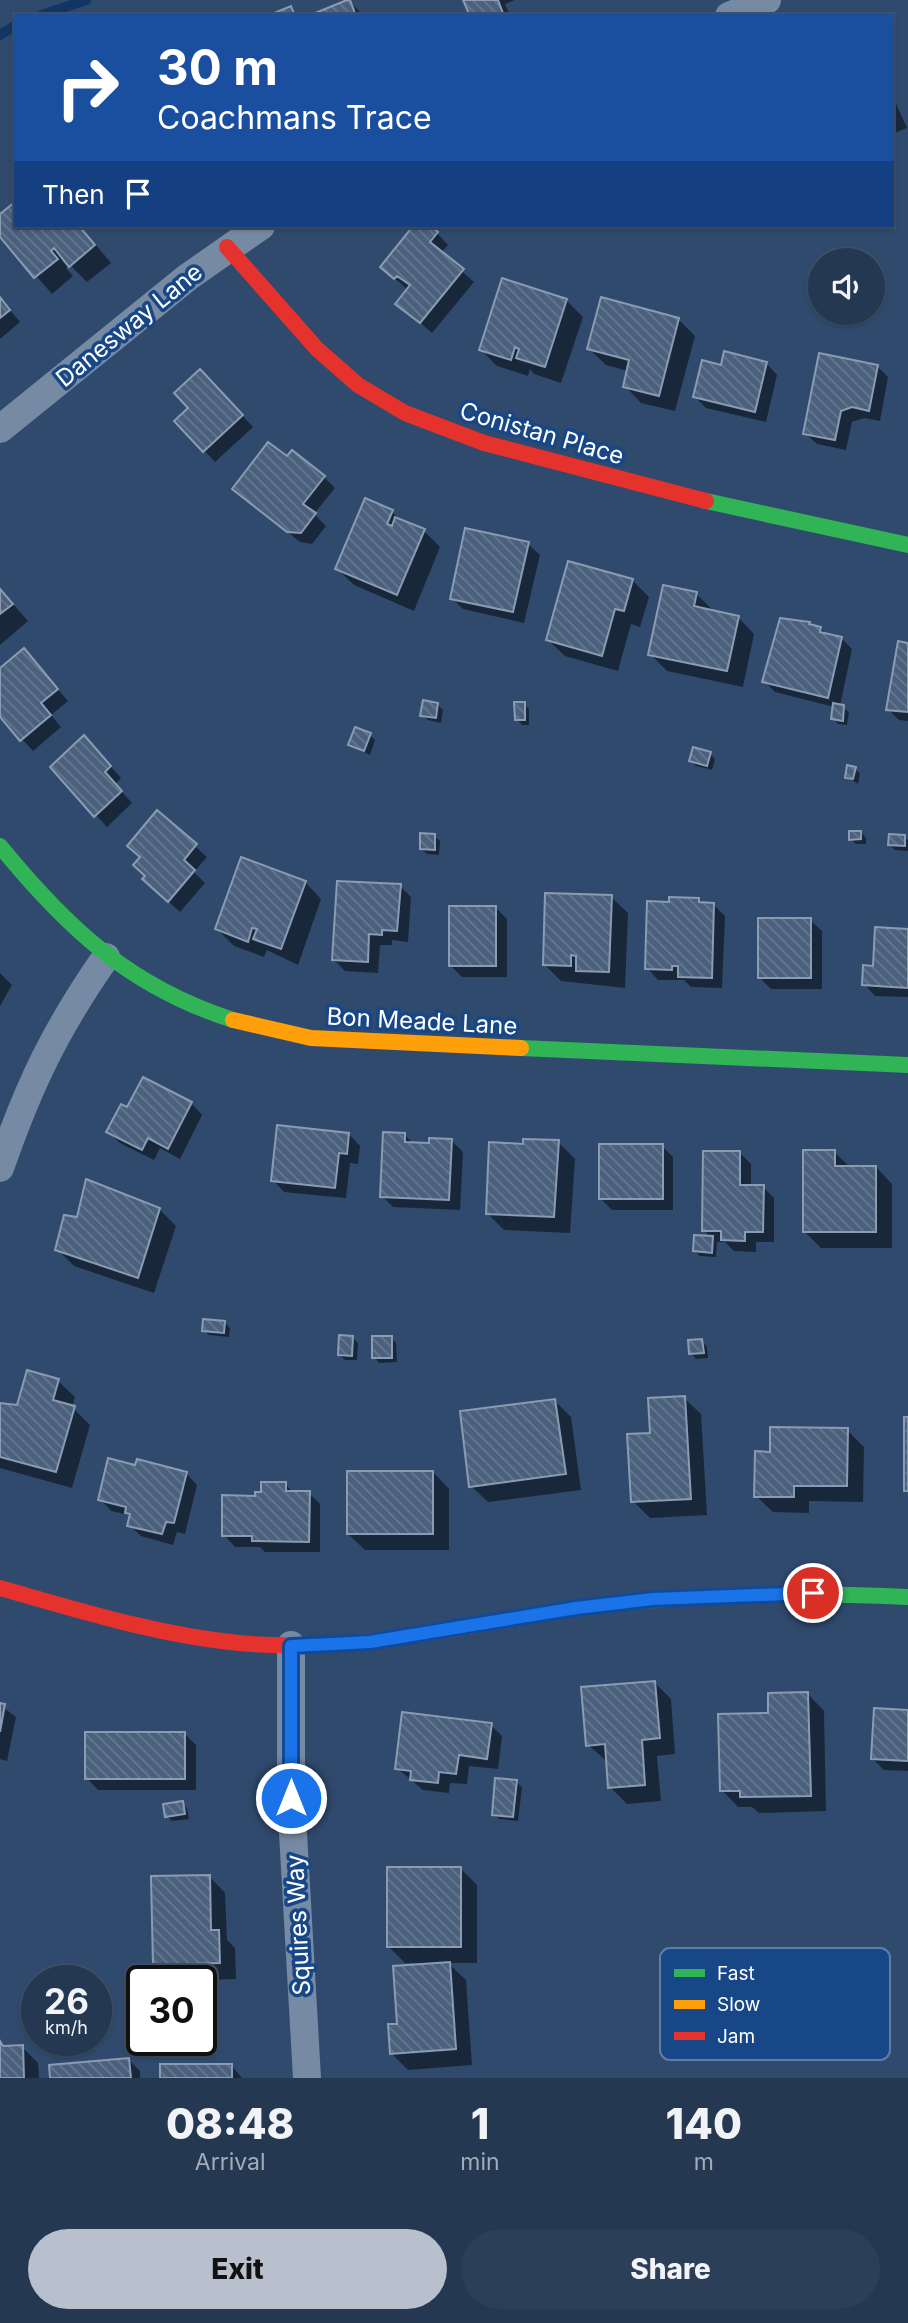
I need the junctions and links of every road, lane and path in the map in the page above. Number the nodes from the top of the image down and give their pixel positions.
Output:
1 (767, 0) edge
2 (734, 14) edge
3 (258, 228) edge
4 (227, 247) junction
5 (0, 429) edge
6 (908, 545) edge
7 (0, 846) edge
8 (106, 957) junction
9 (908, 1065) edge
10 (0, 1168) edge
11 (0, 1588) edge
12 (908, 1597) edge
13 (291, 1646) junction
14 (307, 2078) edge

1 - 2 street
3 - 4 street, Danesway Lane
4 - 5 street, Danesway Lane
4 - 6 street, Conistan Place
7 - 8 street, Bon Meade Lane
8 - 9 street, Bon Meade Lane
8 - 10 street
11 - 13 street
12 - 13 street
13 - 14 street, Squires Way

